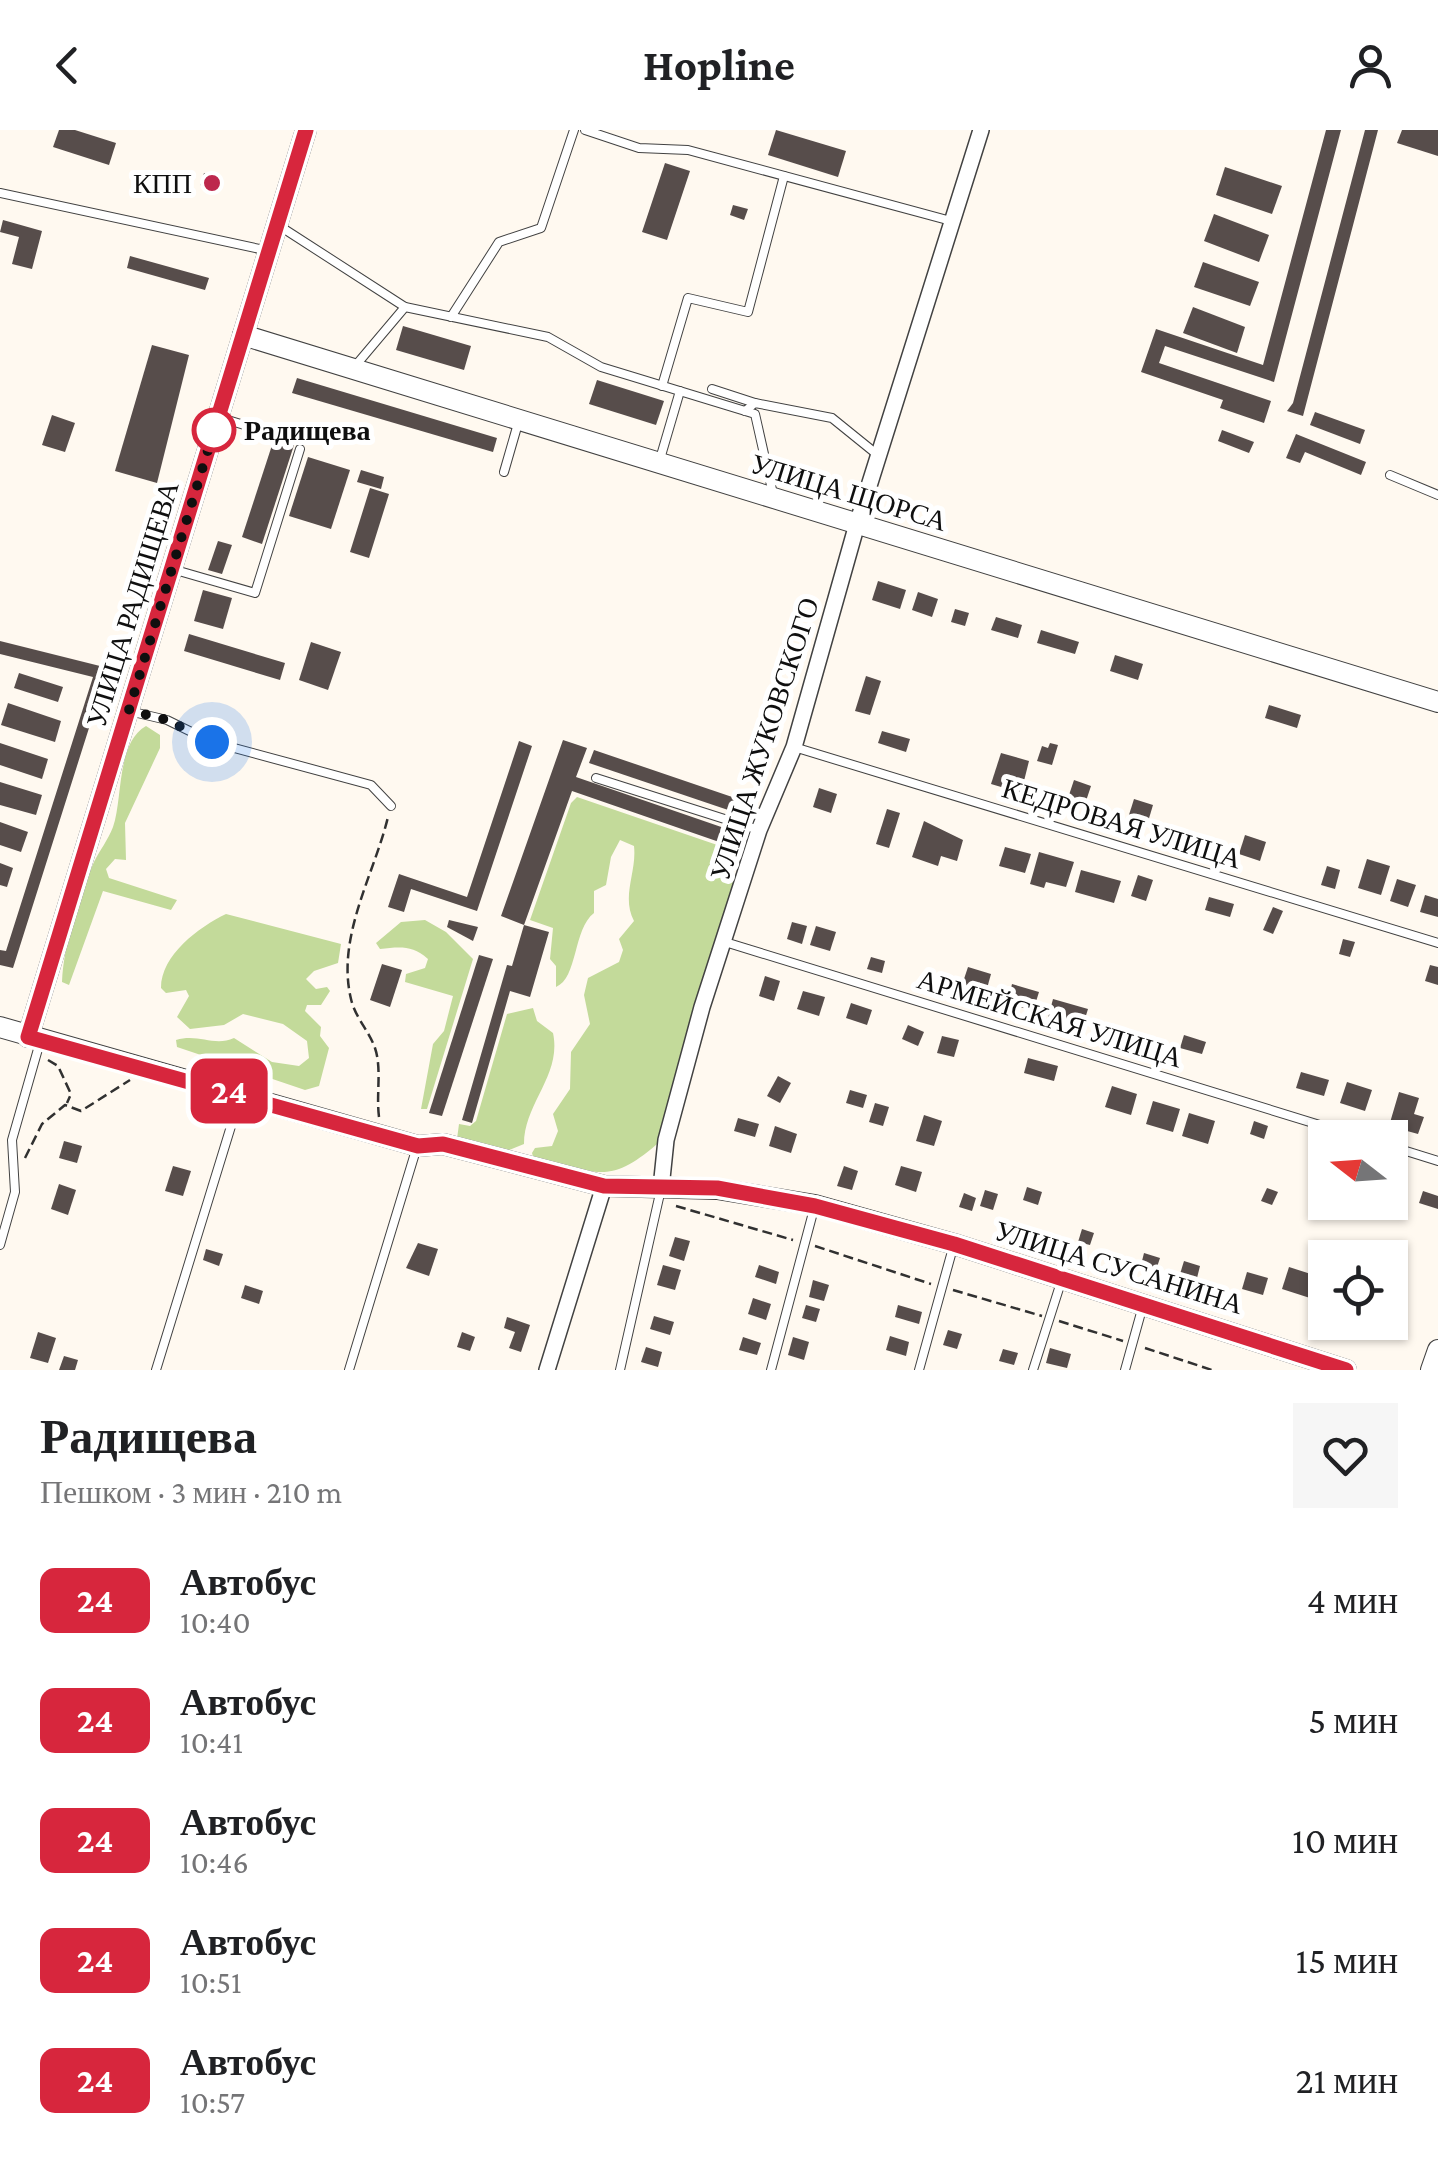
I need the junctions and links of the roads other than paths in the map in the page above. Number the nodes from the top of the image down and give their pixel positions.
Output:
1 (306, 130) edge
2 (574, 130) edge
3 (586, 130) edge
4 (981, 130) edge
5 (784, 176) junction
6 (0, 193) edge
7 (951, 221) junction
8 (277, 225) junction
9 (269, 250) junction
10 (405, 307) junction
11 (451, 317) junction
12 (243, 335) junction
13 (352, 369) junction
14 (662, 386) junction
15 (712, 389) dead end
16 (680, 392) junction
17 (755, 402) junction
18 (744, 411) junction
19 (218, 417) junction
20 (519, 420) junction
21 (268, 432) dead end
22 (300, 449) dead end
23 (878, 456) junction
24 (659, 463) junction
25 (504, 472) dead end
26 (1390, 475) dead end
27 (1438, 495) edge
28 (774, 498) junction
29 (858, 524) junction
30 (172, 569) junction
31 (1438, 702) edge
32 (129, 710) junction
33 (794, 747) junction
34 (596, 778) dead end
35 (390, 806) road end
36 (759, 830) junction
37 (725, 942) junction
38 (1438, 943) edge
39 (0, 1027) edge
40 (35, 1044) junction
41 (241, 1094) junction
42 (1308, 1121) edge
43 (418, 1146) junction
44 (1408, 1152) edge
45 (1438, 1161) edge
46 (604, 1186) junction
47 (662, 1188) junction
48 (815, 1206) junction
49 (954, 1244) junction
50 (0, 1245) edge
51 (1062, 1280) junction
52 (1144, 1304) junction
53 (1438, 1350) edge
54 (156, 1370) edge
55 (349, 1370) edge
56 (547, 1370) edge
57 (620, 1370) edge
58 (770, 1370) edge
59 (919, 1370) edge
60 (1033, 1370) edge
61 (1124, 1370) edge
62 (1346, 1370) edge
63 (1431, 1370) edge

1 - 8 street, УЛИЦА РАДИЩЕВА
2 - 11 lane
3 - 5 lane
4 - 7 street, УЛИЦА ЖУКОВСКОГО
5 - 7 lane
5 - 14 lane
6 - 9 lane
7 - 23 street, УЛИЦА ЖУКОВСКОГО
8 - 9 street, УЛИЦА РАДИЩЕВА
8 - 10 lane
9 - 12 street, УЛИЦА РАДИЩЕВА
10 - 11 lane
10 - 13 lane
11 - 14 lane
12 - 13 street, УЛИЦА ЩОРСА
12 - 19 street, УЛИЦА РАДИЩЕВА
13 - 20 street, УЛИЦА ЩОРСА
14 - 16 lane
15 - 17 lane
16 - 18 lane
16 - 24 lane
17 - 18 lane
17 - 23 lane
18 - 28 lane
19 - 21 lane
19 - 30 street, УЛИЦА РАДИЩЕВА
20 - 24 street, УЛИЦА ЩОРСА
20 - 25 lane
22 - 30 lane
23 - 29 street, УЛИЦА ЖУКОВСКОГО
24 - 28 street, УЛИЦА ЩОРСА
26 - 27 lane
28 - 29 street, УЛИЦА ЩОРСА
29 - 31 street, УЛИЦА ЩОРСА
29 - 33 street, УЛИЦА ЖУКОВСКОГО
30 - 32 street, УЛИЦА РАДИЩЕВА
32 - 35 lane
32 - 40 street, УЛИЦА РАДИЩЕВА
33 - 36 street, УЛИЦА ЖУКОВСКОГО
33 - 38 lane, КЕДРОВАЯ УЛИЦА
34 - 36 lane
36 - 37 street, УЛИЦА ЖУКОВСКОГО
37 - 42 lane, АРМЕЙСКАЯ УЛИЦА
37 - 47 street, УЛИЦА ЖУКОВСКОГО
39 - 40 street, УЛИЦА СУСАНИНА
40 - 41 street, УЛИЦА СУСАНИНА
40 - 50 lane
41 - 43 street, УЛИЦА СУСАНИНА
41 - 54 lane
43 - 46 street, УЛИЦА СУСАНИНА
43 - 55 lane
44 - 45 lane
46 - 47 street, УЛИЦА СУСАНИНА
46 - 56 street
47 - 48 street, УЛИЦА СУСАНИНА
47 - 57 lane, УЛИЦА ЖУКОВСКОГО
48 - 49 street, УЛИЦА СУСАНИНА
48 - 58 lane
49 - 51 street, УЛИЦА СУСАНИНА
49 - 59 lane
51 - 52 street, УЛИЦА СУСАНИНА
51 - 60 lane
52 - 61 lane
52 - 62 street, УЛИЦА СУСАНИНА
53 - 63 street

